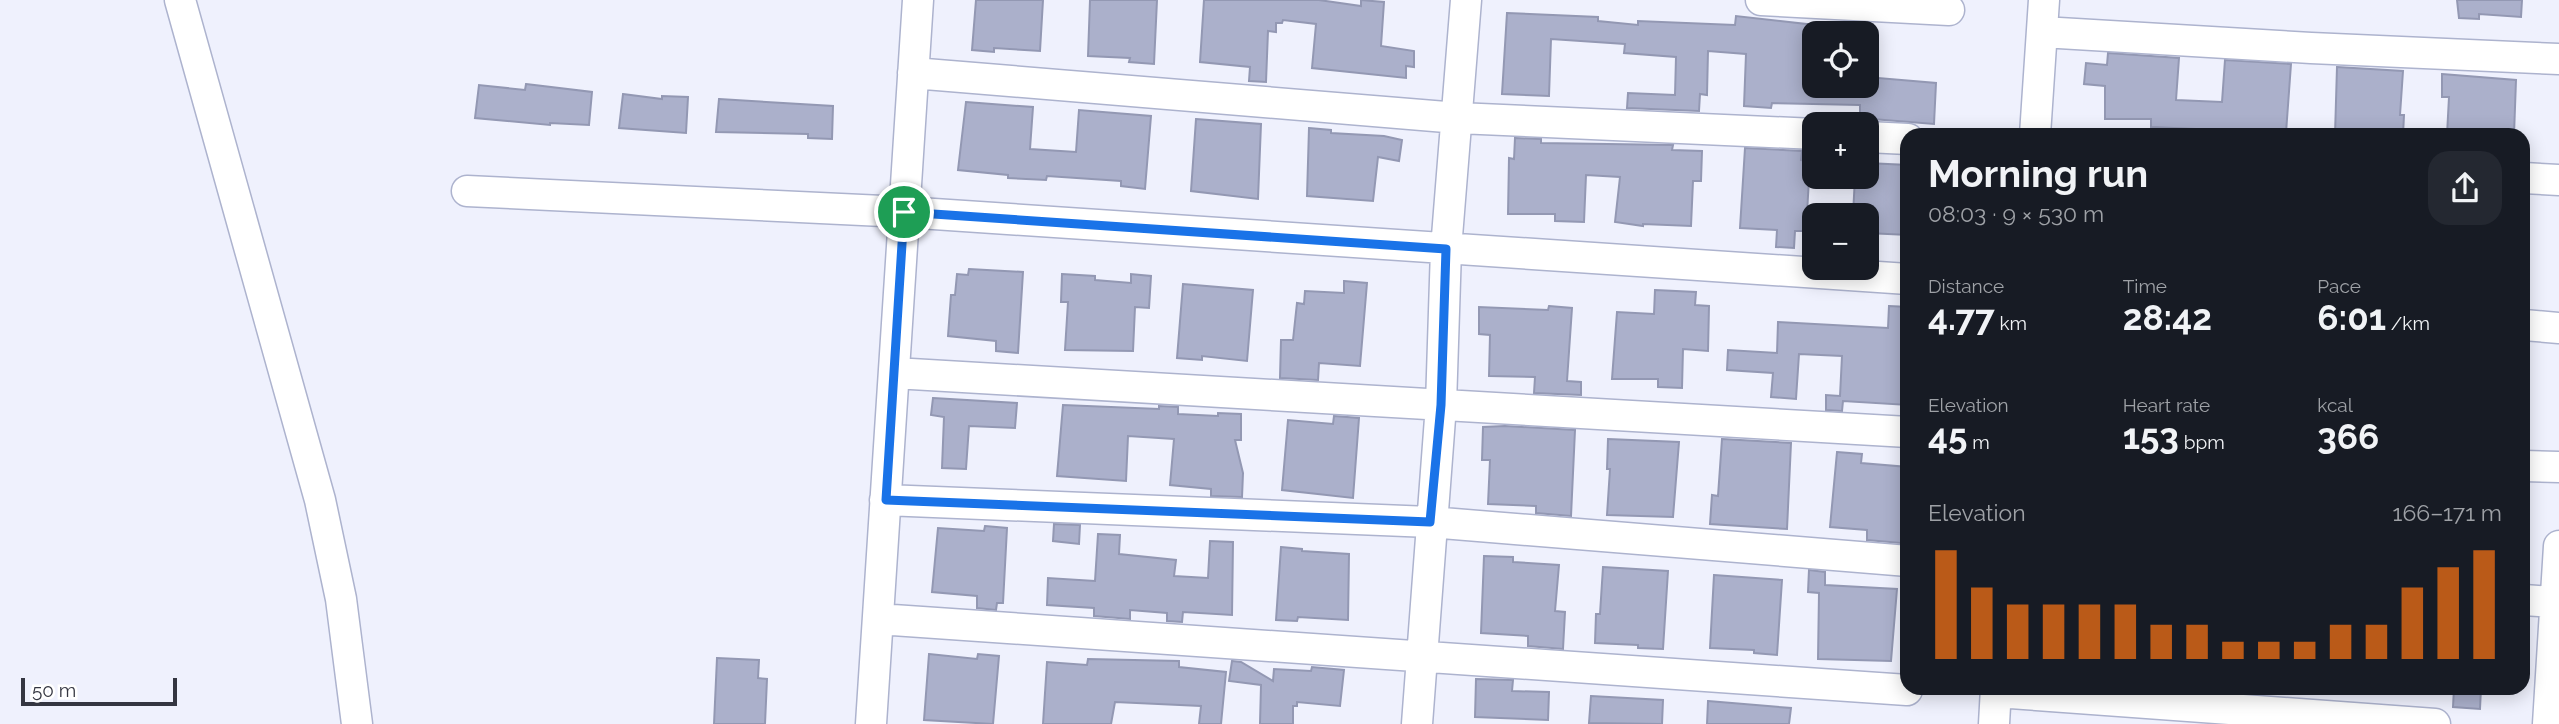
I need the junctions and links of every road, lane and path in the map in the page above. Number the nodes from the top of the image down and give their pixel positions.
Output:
1 (180, 0) edge
2 (918, 0) edge
3 (1466, 0) edge
4 (1761, 0) edge
5 (2044, 0) edge
6 (1949, 10) dead end
7 (2042, 32) junction
8 (2559, 59) edge
9 (913, 73) junction
10 (1458, 118) junction
11 (2035, 128) edge
12 (1802, 133) edge
13 (1879, 138) edge
14 (1900, 139) edge
15 (2530, 178) edge
16 (2559, 180) edge
17 (467, 191) dead end
18 (904, 212) junction
19 (1446, 249) junction
20 (1900, 278) edge
21 (2530, 326) edge
22 (2559, 328) edge
23 (894, 373) junction
24 (1441, 405) junction
25 (1900, 432) edge
26 (2530, 466) edge
27 (2559, 467) edge
28 (886, 500) junction
29 (1430, 522) junction
30 (2559, 546) edge
31 (1900, 560) edge
32 (2530, 601) edge
33 (2555, 603) junction
34 (878, 620) junction
35 (1421, 656) junction
36 (1900, 690) edge
37 (1996, 695) edge
38 (2061, 695) edge
39 (357, 724) edge
40 (871, 724) edge
41 (1416, 724) edge
42 (1994, 724) edge
43 (2435, 724) edge
44 (2548, 724) edge

1 - 39 street
2 - 9 street
3 - 10 street
4 - 6 street
5 - 7 street
7 - 8 street
7 - 11 street
9 - 10 street
9 - 18 street
10 - 12 street
10 - 19 street
13 - 14 street
15 - 16 street
17 - 18 street
18 - 19 street
18 - 23 street
19 - 20 street
19 - 24 street
21 - 22 street
23 - 24 street
23 - 28 street
24 - 25 street
24 - 29 street
26 - 27 street
28 - 29 street
28 - 34 street
29 - 31 street
29 - 35 street
30 - 33 street
32 - 33 street
33 - 44 street
34 - 35 street
34 - 40 street
35 - 36 street
35 - 41 street
37 - 42 street
38 - 43 street

